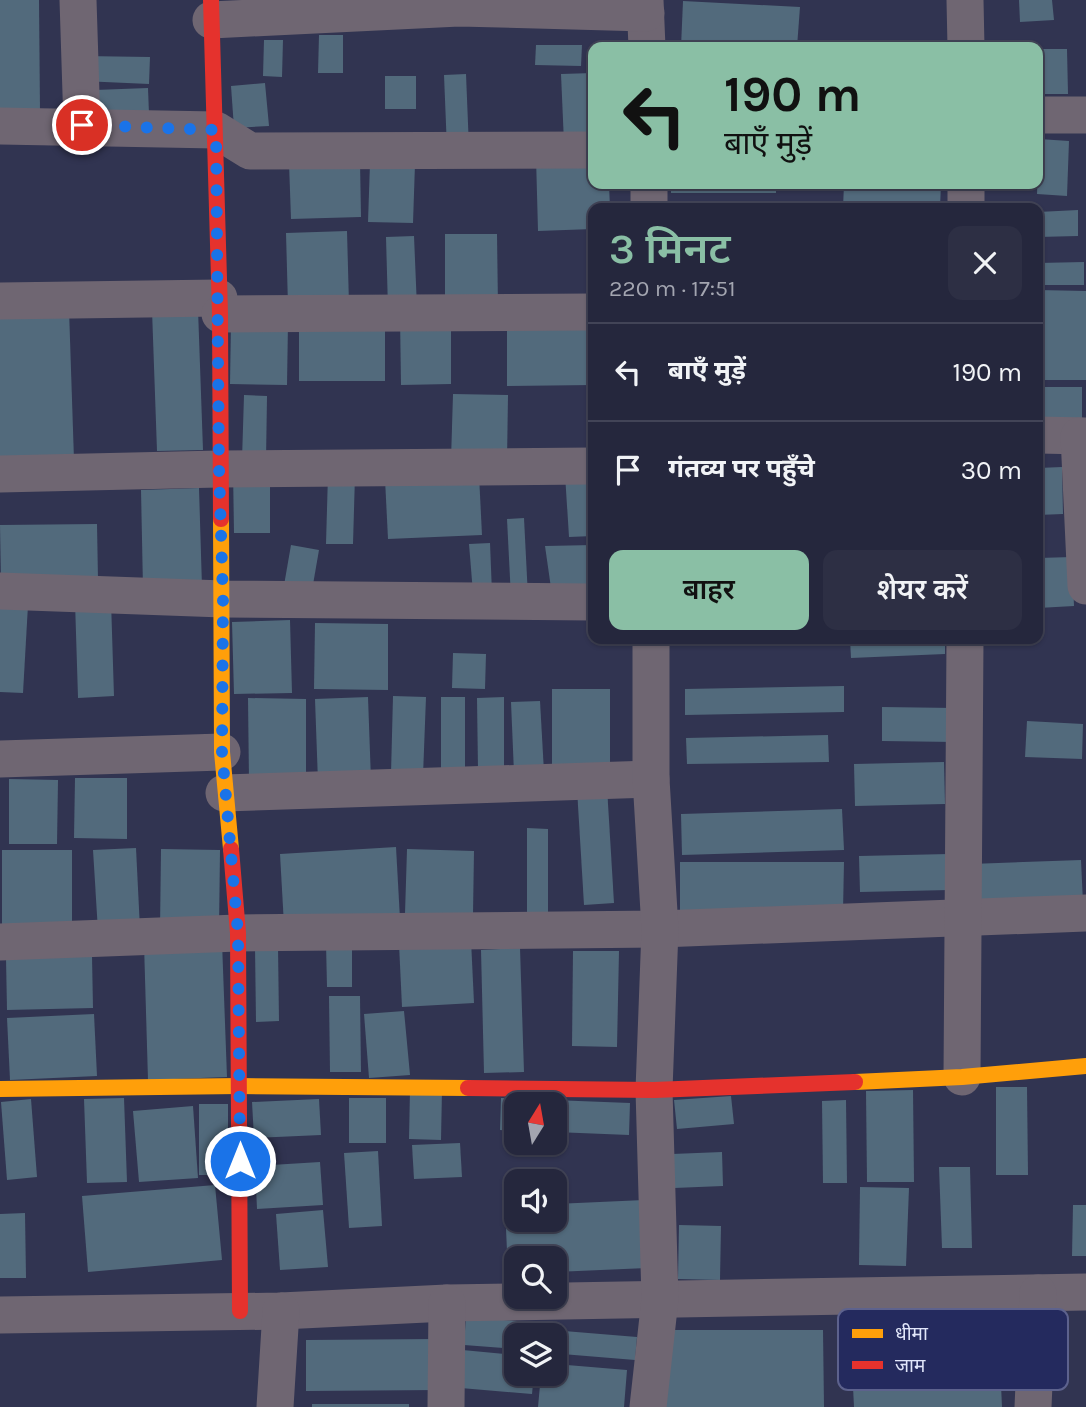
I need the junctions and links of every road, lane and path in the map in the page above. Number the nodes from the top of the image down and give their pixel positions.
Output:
1 (78, 0) edge
2 (965, 0) edge
3 (459, 4) edge
4 (354, 6) edge
5 (211, 10) edge
6 (646, 20) edge
7 (966, 42) edge
8 (1043, 115) edge
9 (1086, 115) edge
10 (82, 125) junction
11 (0, 126) edge
12 (216, 130) junction
13 (588, 150) edge
14 (0, 301) edge
15 (220, 306) junction
16 (588, 312) edge
17 (1043, 435) edge
18 (1083, 436) edge
19 (588, 466) edge
20 (219, 468) junction
21 (0, 474) edge
22 (1086, 586) edge
23 (0, 590) edge
24 (223, 599) junction
25 (588, 601) edge
26 (651, 644) edge
27 (965, 644) edge
28 (222, 752) junction
29 (0, 759) edge
30 (650, 779) junction
31 (224, 793) junction
32 (1086, 913) edge
33 (963, 918) junction
34 (660, 929) junction
35 (238, 933) junction
36 (0, 942) edge
37 (1086, 1066) edge
38 (962, 1077) junction
39 (239, 1086) junction
40 (0, 1089) edge
41 (654, 1090) junction
42 (1086, 1292) edge
43 (1038, 1293) junction
44 (660, 1299) junction
45 (447, 1303) junction
46 (1037, 1309) edge
47 (240, 1311) junction
48 (281, 1311) junction
49 (0, 1315) edge
50 (275, 1407) edge
51 (446, 1407) edge
52 (648, 1407) edge

1 - 10 street
2 - 7 street
3 - 4 street
3 - 6 street
4 - 5 street
5 - 12 street
8 - 9 street
10 - 11 street
10 - 12 street
12 - 13 street
12 - 15 street
14 - 15 street
15 - 16 street
15 - 20 street
17 - 18 street
18 - 22 street
19 - 20 street
20 - 21 street
20 - 24 street
23 - 24 street
24 - 25 street
24 - 28 street
26 - 30 street
27 - 33 street
28 - 29 street
28 - 31 street
30 - 31 street
30 - 34 street
31 - 35 street
32 - 33 street
33 - 34 street
33 - 38 street
34 - 35 street
34 - 41 street
35 - 36 street
35 - 39 street
37 - 38 street
38 - 41 street
39 - 40 street
39 - 41 street
39 - 47 street
41 - 44 street
42 - 43 street
43 - 44 street
43 - 46 street
44 - 45 street
44 - 52 street
45 - 48 street
45 - 51 street
47 - 48 street
47 - 49 street
48 - 50 street

